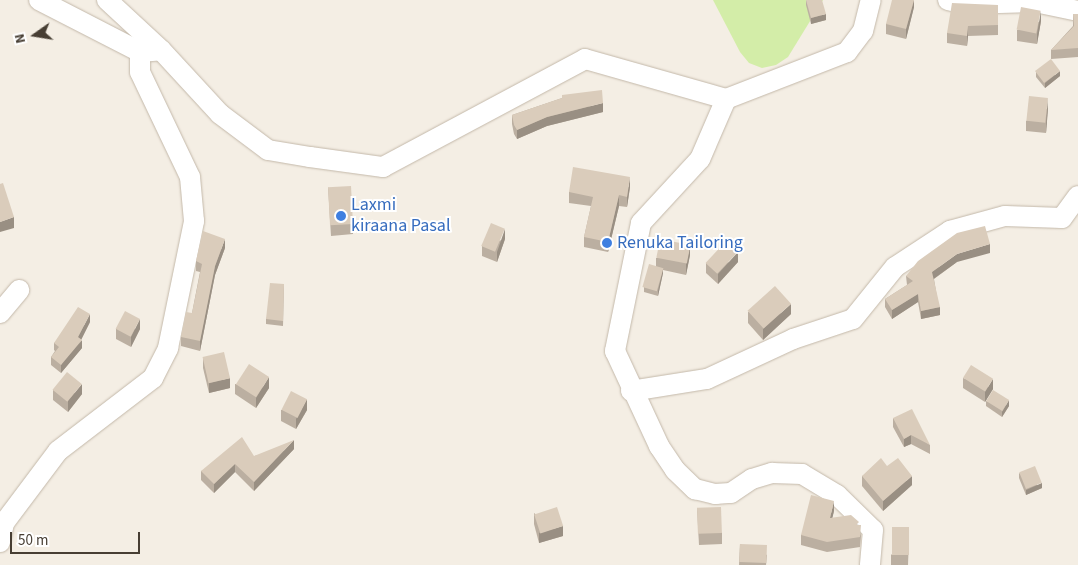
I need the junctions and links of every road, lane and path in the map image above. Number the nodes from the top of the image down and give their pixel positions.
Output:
1 (39, 0) edge
2 (107, 0) edge
3 (871, 0) edge
4 (948, 0) edge
5 (1078, 11) edge
6 (161, 50) junction
7 (140, 52) junction
8 (726, 99) junction
9 (1078, 196) edge
10 (19, 290) dead end
11 (0, 312) edge
12 (631, 391) junction
13 (0, 542) edge
14 (870, 565) edge

1 - 7 street
2 - 6 street
3 - 8 street
4 - 5 street
6 - 7 street
6 - 8 street
7 - 13 street
8 - 12 street
9 - 12 street
10 - 11 street
12 - 14 street

